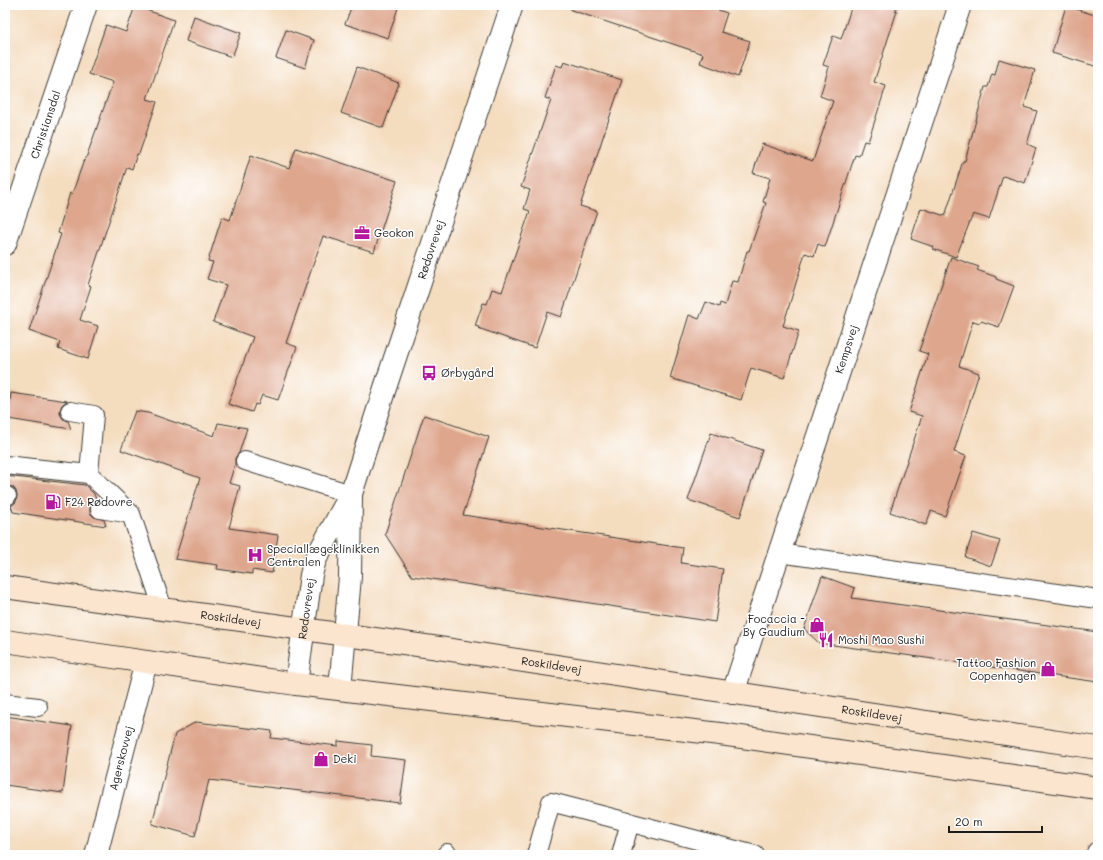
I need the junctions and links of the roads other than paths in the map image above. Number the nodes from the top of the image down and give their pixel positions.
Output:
1 (86, 5) edge
2 (512, 5) edge
3 (960, 5) edge
4 (5, 244) edge
5 (70, 411) dead end
6 (244, 461) dead end
7 (5, 465) edge
8 (89, 474) junction
9 (351, 494) junction
10 (100, 509) dead end
11 (131, 514) junction
12 (779, 553) junction
13 (5, 587) edge
14 (1098, 599) edge
15 (163, 609) junction
16 (303, 628) junction
17 (345, 634) junction
18 (5, 640) edge
19 (146, 662) junction
20 (296, 684) junction
21 (340, 689) junction
22 (733, 693) junction
23 (5, 703) edge
24 (38, 708) dead end
25 (1098, 748) edge
26 (1098, 788) edge
27 (630, 822) junction
28 (96, 855) edge
29 (536, 855) edge
30 (621, 855) edge
31 (755, 855) edge

1 - 4 street, Christiansdal
2 - 9 street, Rødovrevej
3 - 12 street, Kempsvej
5 - 8 lane
6 - 9 lane
7 - 8 lane
8 - 11 lane
9 - 16 street, Rødovrevej
9 - 17 street, Rødovrevej
10 - 11 lane
11 - 15 lane
12 - 14 lane
12 - 22 street, Kempsvej
13 - 15 main road, Roskildevej
15 - 16 main road, Roskildevej
16 - 17 main road, Roskildevej
16 - 20 street, Rødovrevej
17 - 21 street, Rødovrevej
17 - 22 main road, Roskildevej
18 - 19 main road
19 - 20 main road
19 - 28 street, Agerskovvej
20 - 21 main road
21 - 26 main road
22 - 25 main road, Roskildevej
23 - 24 lane
27 - 29 lane
27 - 30 lane
27 - 31 lane

